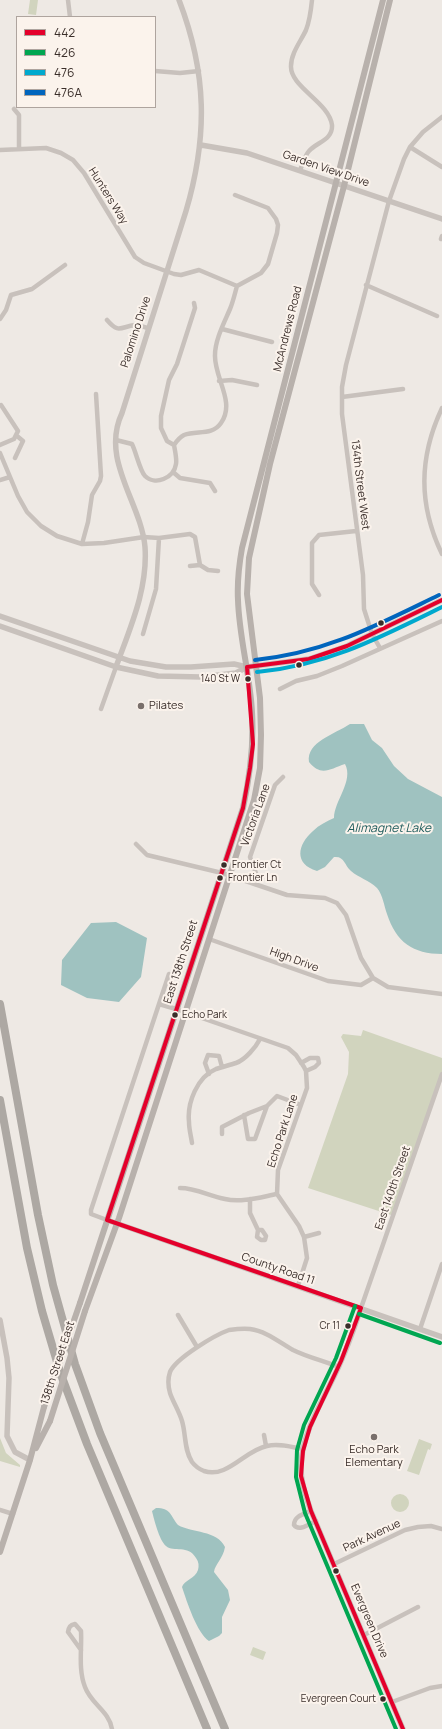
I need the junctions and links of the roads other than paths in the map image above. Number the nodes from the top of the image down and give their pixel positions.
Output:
1 (68, 0) edge
2 (179, 0) edge
3 (312, 0) edge
4 (383, 0) edge
5 (390, 0) edge
6 (70, 16) edge
7 (156, 71) edge
8 (199, 71) junction
9 (14, 108) dead end
10 (442, 117) edge
11 (201, 145) junction
12 (410, 147) junction
13 (19, 148) junction
14 (0, 150) edge
15 (442, 167) edge
16 (300, 170) junction
17 (335, 182) junction
18 (344, 186) junction
19 (235, 195) dead end
20 (389, 200) junction
21 (442, 220) edge
22 (65, 265) dead end
23 (166, 272) junction
24 (366, 285) junction
25 (237, 286) junction
26 (194, 303) dead end
27 (437, 316) dead end
28 (0, 319) edge
29 (107, 320) dead end
30 (147, 328) junction
31 (222, 329) junction
32 (272, 342) dead end
33 (220, 381) junction
34 (257, 385) dead end
35 (403, 389) dead end
36 (96, 394) dead end
37 (342, 397) junction
38 (1, 405) edge
39 (442, 408) edge
40 (17, 436) junction
41 (116, 440) junction
42 (0, 445) edge
43 (174, 445) junction
44 (0, 453) edge
45 (15, 458) dead end
46 (173, 472) junction
47 (10, 476) junction
48 (0, 480) edge
49 (215, 491) dead end
50 (356, 531) junction
51 (144, 537) junction
52 (159, 538) junction
53 (82, 544) junction
54 (442, 554) edge
55 (200, 565) junction
56 (190, 566) dead end
57 (218, 571) dead end
58 (319, 595) dead end
59 (442, 600) edge
60 (0, 616) edge
61 (442, 621) edge
62 (0, 626) edge
63 (143, 634) dead end
64 (372, 634) junction
65 (380, 648) junction
66 (119, 658) junction
67 (256, 666) junction
68 (116, 667) junction
69 (247, 667) junction
70 (280, 689) dead end
71 (101, 709) dead end
72 (283, 777) dead end
73 (136, 844) dead end
74 (222, 873) junction
75 (230, 876) junction
76 (255, 884) junction
77 (209, 939) junction
78 (170, 974) dead end
79 (373, 978) junction
80 (442, 994) edge
81 (0, 1004) edge
82 (159, 1004) junction
83 (176, 1009) junction
84 (186, 1012) junction
85 (260, 1039) junction
86 (301, 1063) junction
87 (222, 1067) junction
88 (306, 1071) junction
89 (208, 1074) junction
90 (442, 1074) edge
91 (436, 1090) junction
92 (442, 1092) edge
93 (0, 1100) edge
94 (301, 1105) junction
95 (267, 1106) junction
96 (244, 1115) junction
97 (222, 1134) dead end
98 (192, 1143) dead end
99 (180, 1188) dead end
100 (277, 1194) junction
101 (250, 1199) junction
102 (107, 1220) junction
103 (117, 1224) junction
104 (258, 1230) dead end
105 (319, 1233) dead end
106 (304, 1238) junction
107 (442, 1264) edge
108 (298, 1286) junction
109 (80, 1303) joint
110 (361, 1308) junction
111 (86, 1311) joint
112 (178, 1315) dead end
113 (0, 1320) edge
114 (420, 1329) junction
115 (2, 1336) edge
116 (442, 1337) edge
117 (198, 1347) junction
118 (339, 1367) junction
119 (264, 1435) dead end
120 (266, 1446) junction
121 (303, 1449) junction
122 (30, 1460) junction
123 (0, 1510) edge
124 (311, 1511) junction
125 (13, 1514) junction
126 (316, 1521) junction
127 (442, 1529) edge
128 (0, 1552) edge
129 (334, 1564) junction
130 (418, 1607) dead end
131 (364, 1634) junction
132 (81, 1650) junction
133 (442, 1686) edge
134 (392, 1702) junction
135 (112, 1729) edge
136 (207, 1729) edge
137 (225, 1729) edge
138 (403, 1729) edge

1 - 6 street
2 - 8 street, Palomino Drive
3 - 16 street
4 - 17 main road, McAndrews Road
5 - 18 main road, McAndrews Road
7 - 8 street
8 - 11 street, Palomino Drive
9 - 13 street
10 - 12 street, 134th Street West
11 - 16 street, Garden View Drive
11 - 23 street, Palomino Drive
12 - 15 street
12 - 20 street, 134th Street West
13 - 14 street, Hunters Way
13 - 23 street, Hunters Way
16 - 17 street, Garden View Drive
17 - 18 street, Garden View Drive
17 - 69 main road, McAndrews Road
18 - 20 street, Garden View Drive
18 - 67 main road, McAndrews Road
19 - 25 street
20 - 21 street, Garden View Drive
20 - 24 street, 134th Street West
22 - 28 street
23 - 25 street, Hunters Way
23 - 30 street, Palomino Drive
24 - 27 street
24 - 37 street, 134th Street West
25 - 31 street
26 - 43 street
29 - 30 street
30 - 41 street, Palomino Drive
31 - 32 street
31 - 33 street
33 - 34 street
33 - 43 street
35 - 37 street
36 - 53 street
37 - 50 street, 134th Street West
38 - 40 street
39 - 54 street
40 - 42 street
40 - 45 street
41 - 46 street
41 - 51 street, Palomino Drive
43 - 46 street
44 - 47 street
46 - 49 street
47 - 48 street
47 - 53 street
50 - 58 street
50 - 64 street, 134th Street West
51 - 52 street
51 - 53 street
51 - 66 street, Palomino Drive
52 - 55 street
52 - 63 street
55 - 56 street
55 - 57 street
59 - 64 street
60 - 66 street
61 - 65 street
62 - 68 street
64 - 65 street, 134th Street West
64 - 67 street
65 - 70 street
66 - 68 street, Palomino Drive
66 - 69 street
67 - 69 street
67 - 75 main road, East 138th Street
68 - 69 street
68 - 71 street
69 - 74 main road, East 138th Street
72 - 76 street, Victoria Lane
73 - 74 street
74 - 75 street
74 - 83 main road, East 138th Street
75 - 76 street
75 - 77 main road, East 138th Street
76 - 79 street
77 - 79 street, High Drive
77 - 84 main road, East 138th Street
78 - 82 street
79 - 80 street
81 - 137 highway
82 - 83 street
82 - 102 street
83 - 84 street
83 - 102 main road, East 138th Street
84 - 85 street
84 - 103 main road, East 138th Street
85 - 86 street
85 - 87 street
86 - 88 street
86 - 88 street
87 - 89 street
87 - 89 street
88 - 94 street, Echo Park Lane
89 - 98 street
90 - 91 street, East 140th Street
91 - 92 street
91 - 110 street, East 140th Street
93 - 136 highway
94 - 95 street
94 - 100 street, Echo Park Lane
95 - 96 street
95 - 96 street
96 - 97 street
99 - 101 street
100 - 101 street
100 - 106 street
101 - 104 street
102 - 103 street, County Road 11
102 - 109 main road, East 138th Street
103 - 108 street, County Road 11
103 - 111 main road, East 138th Street
105 - 106 street
106 - 108 street
107 - 114 street
108 - 110 street, County Road 11
109 - 122 main road, 138th Street East, bridge
110 - 114 street, County Road 11
110 - 118 street, Evergreen Drive
111 - 122 main road, 138th Street East, bridge
112 - 117 street
113 - 115 street
114 - 116 street, County Road 11
115 - 122 street
117 - 118 street
117 - 120 street
118 - 121 street, Evergreen Drive
119 - 120 street
120 - 121 street
121 - 124 street, Evergreen Drive
122 - 125 main road
123 - 125 street
124 - 126 street, Evergreen Drive
124 - 126 street
125 - 128 main road
126 - 129 street, Evergreen Drive
127 - 129 street, Park Avenue
129 - 131 street, Evergreen Drive
130 - 131 street
131 - 134 street, Evergreen Drive
132 - 132 street
132 - 135 street
133 - 134 street
134 - 138 street, Evergreen Drive

